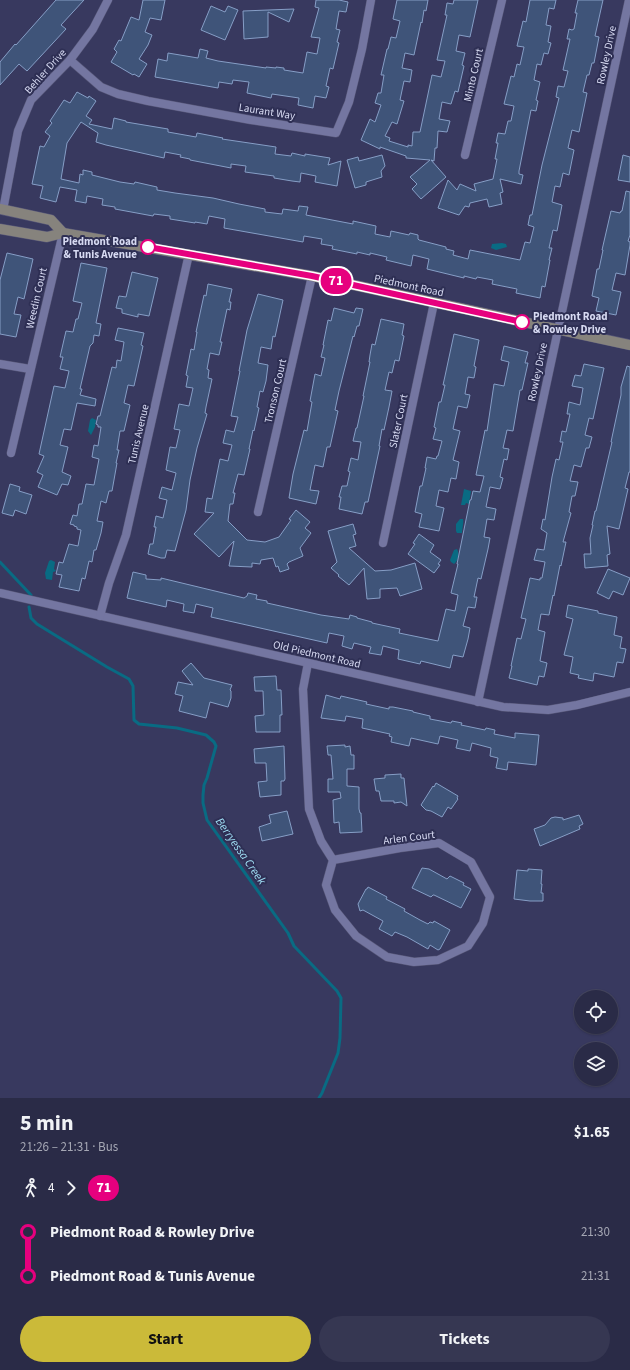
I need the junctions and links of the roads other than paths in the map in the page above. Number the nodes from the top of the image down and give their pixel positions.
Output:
1 (108, 0) edge
2 (371, 0) edge
3 (502, 0) edge
4 (629, 0) edge
5 (70, 60) junction
6 (465, 155) dead end
7 (1, 209) edge
8 (0, 229) edge
9 (63, 233) junction
10 (189, 254) junction
11 (312, 276) junction
12 (434, 303) junction
13 (558, 330) junction
14 (630, 345) edge
15 (0, 364) edge
16 (30, 369) junction
17 (10, 453) dead end
18 (258, 512) dead end
19 (383, 543) dead end
20 (0, 593) edge
21 (100, 616) junction
22 (308, 663) junction
23 (630, 692) edge
24 (478, 702) junction
25 (332, 860) junction

1 - 5 street, Behler Drive
2 - 5 street, Laurant Way
3 - 6 street, Minto Court
4 - 13 street, Rowley Drive
5 - 7 street, Behler Drive
7 - 9 main road
8 - 9 main road, Piedmont Road
9 - 10 main road, Piedmont Road
9 - 16 street, Weedin Court
10 - 11 main road, Piedmont Road
10 - 21 street, Tunis Avenue
11 - 12 main road, Piedmont Road
11 - 18 street, Tronson Court
12 - 13 main road, Piedmont Road
12 - 19 street, Slater Court
13 - 14 main road, Piedmont Road
13 - 24 street, Rowley Drive
15 - 16 street
16 - 17 street, Weedin Court
20 - 21 street, Old Piedmont Road
21 - 22 street, Old Piedmont Road
22 - 24 street, Old Piedmont Road
22 - 25 street
23 - 24 street, Old Piedmont Road
25 - 25 street, Arlen Court

